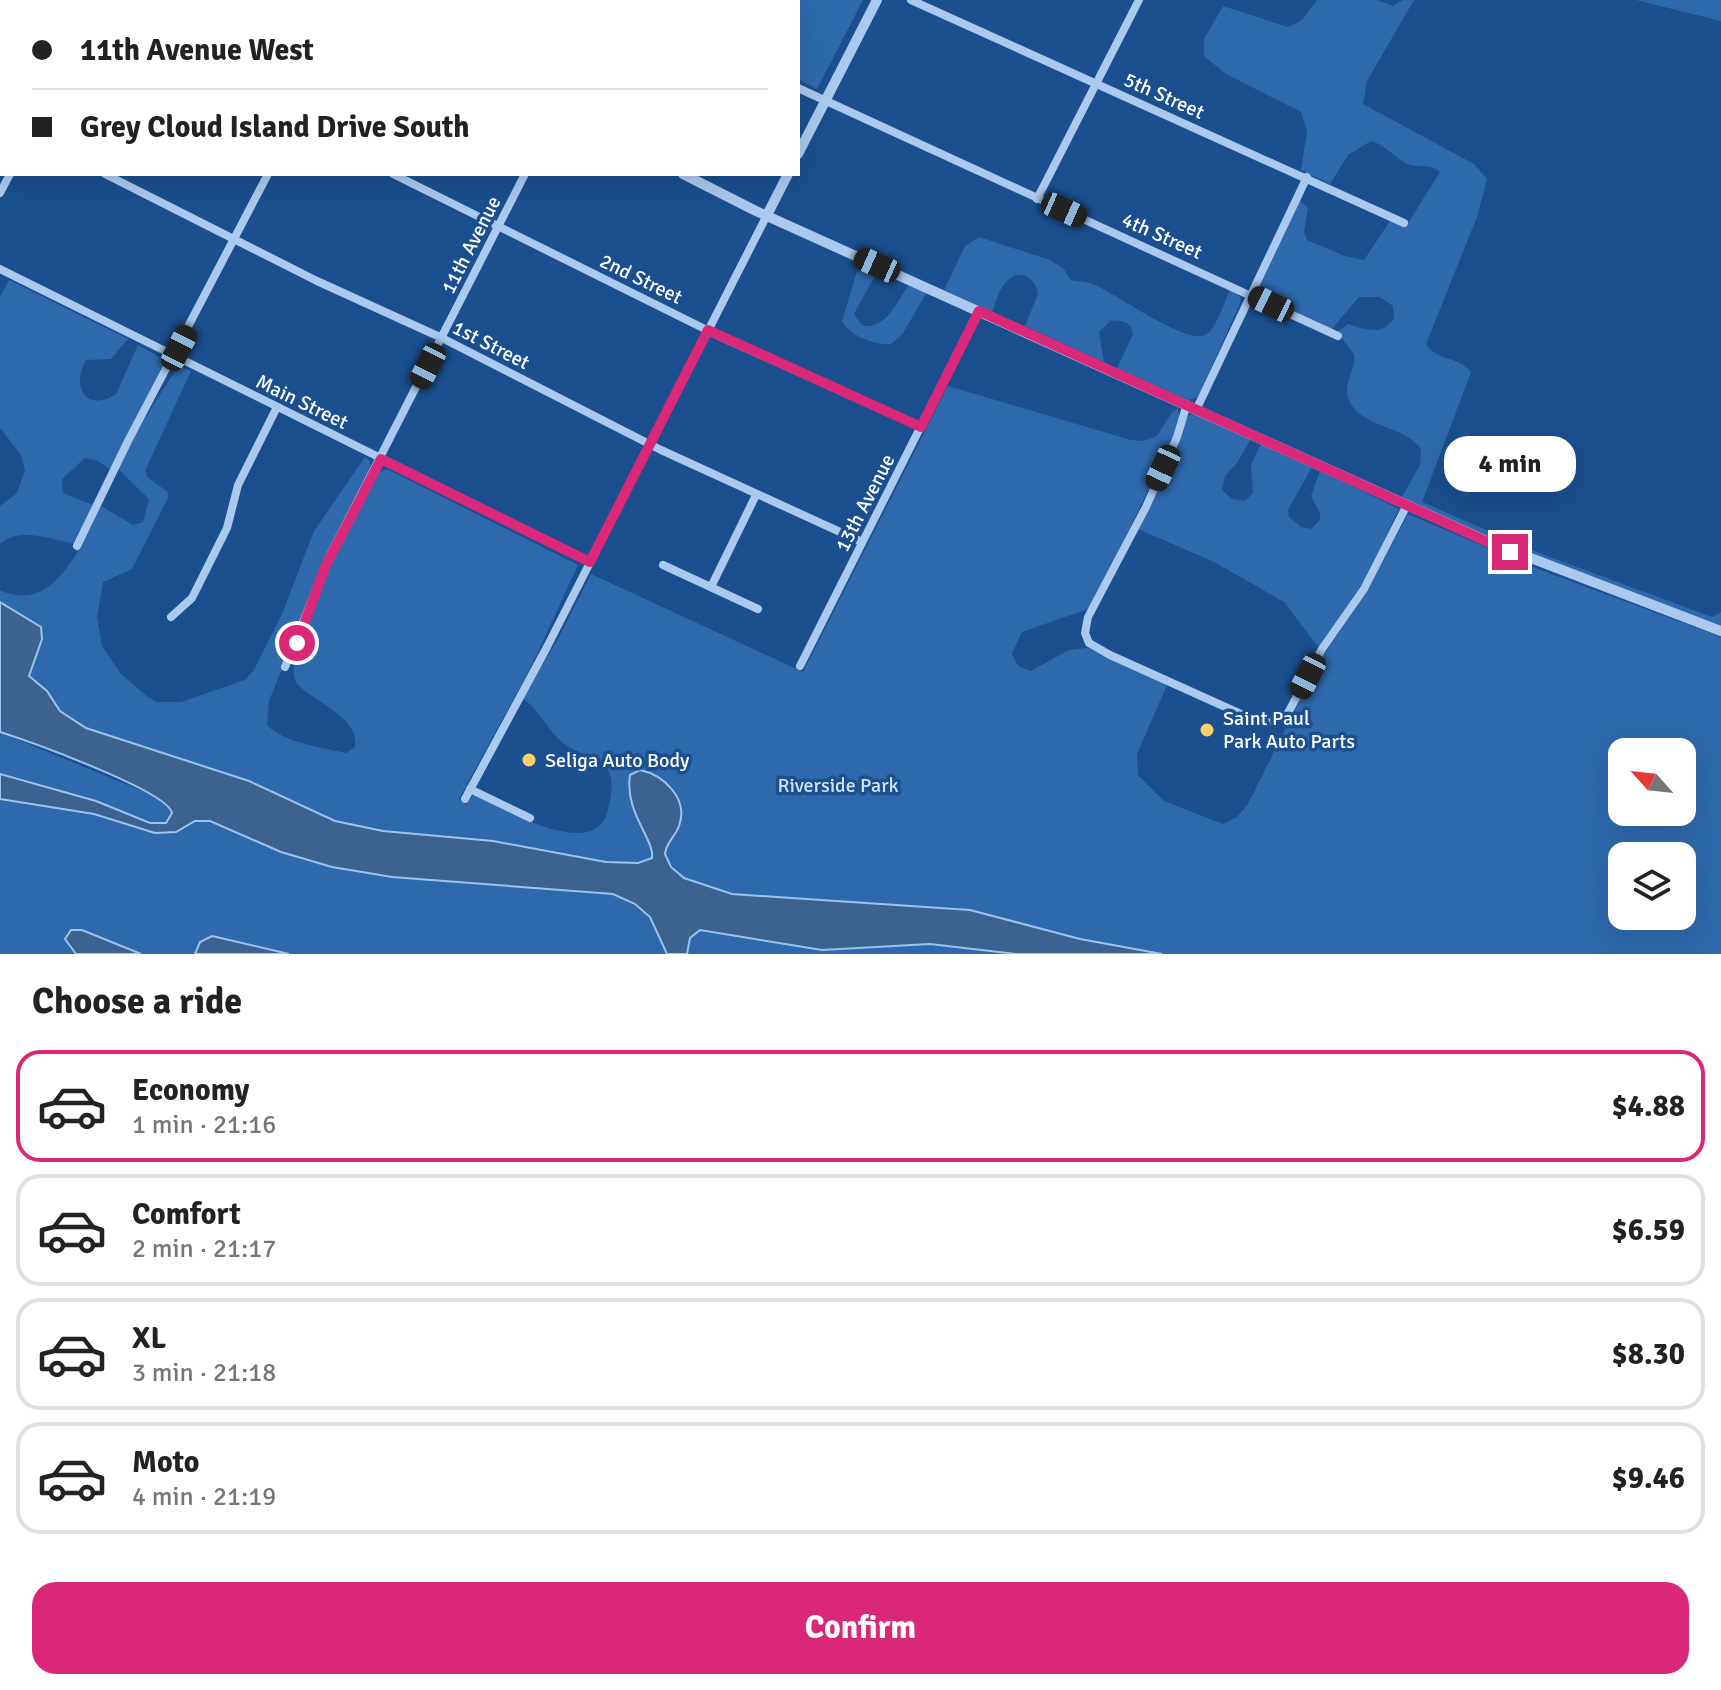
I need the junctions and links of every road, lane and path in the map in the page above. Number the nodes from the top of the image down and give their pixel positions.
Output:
1 (877, 0) edge
2 (911, 0) edge
3 (1139, 0) edge
4 (1096, 83) junction
5 (800, 89) edge
6 (825, 101) junction
7 (800, 150) edge
8 (109, 176) edge
9 (267, 176) edge
10 (397, 176) edge
11 (524, 176) edge
12 (687, 176) edge
13 (787, 176) edge
14 (1307, 177) junction
15 (1037, 199) junction
16 (767, 215) junction
17 (1404, 223) dead end
18 (499, 225) junction
19 (235, 239) junction
20 (0, 269) edge
21 (1249, 293) junction
22 (979, 311) junction
23 (708, 330) junction
24 (1338, 336) dead end
25 (442, 338) junction
26 (175, 356) junction
27 (1192, 406) junction
28 (277, 407) junction
29 (921, 427) junction
30 (650, 445) junction
31 (381, 459) junction
32 (756, 495) junction
33 (1407, 505) junction
34 (862, 542) junction
35 (77, 546) dead end
36 (590, 562) junction
37 (663, 565) dead end
38 (711, 587) junction
39 (758, 609) dead end
40 (171, 617) dead end
41 (1721, 631) edge
42 (800, 666) dead end
43 (285, 667) dead end
44 (470, 789) junction
45 (465, 799) dead end
46 (530, 818) dead end

1 - 6 street
2 - 4 street, 5th Street
3 - 4 street
4 - 14 street, 5th Street
4 - 15 street
5 - 6 street, 4th Street
6 - 7 street
6 - 15 street, 4th Street
8 - 19 street, 1st Street
9 - 19 street
10 - 18 street, 2nd Street
11 - 18 street, 11th Avenue
12 - 16 street
13 - 16 street
14 - 17 street, 5th Street
14 - 21 street
15 - 21 street, 4th Street
16 - 22 street
16 - 23 street
18 - 23 street, 2nd Street
18 - 25 street, 11th Avenue
19 - 25 street, 1st Street
19 - 26 street
20 - 26 street, Main Street
21 - 24 street, 4th Street
21 - 27 street
22 - 27 street
22 - 29 street, 13th Avenue
23 - 29 street, 2nd Street
23 - 30 street
25 - 30 street, 1st Street
25 - 31 street, 11th Avenue
26 - 28 street, Main Street
26 - 35 street
27 - 33 street
27 - 33 street
28 - 31 street, Main Street
28 - 40 street
29 - 34 street, 13th Avenue
30 - 32 street, 1st Street
30 - 36 street
31 - 36 street, Main Street
31 - 43 street, 11th Avenue
32 - 34 street, 1st Street
32 - 38 street
33 - 41 street
34 - 42 street, 13th Avenue
36 - 44 street
37 - 38 street
38 - 39 street
44 - 45 street
44 - 46 street

